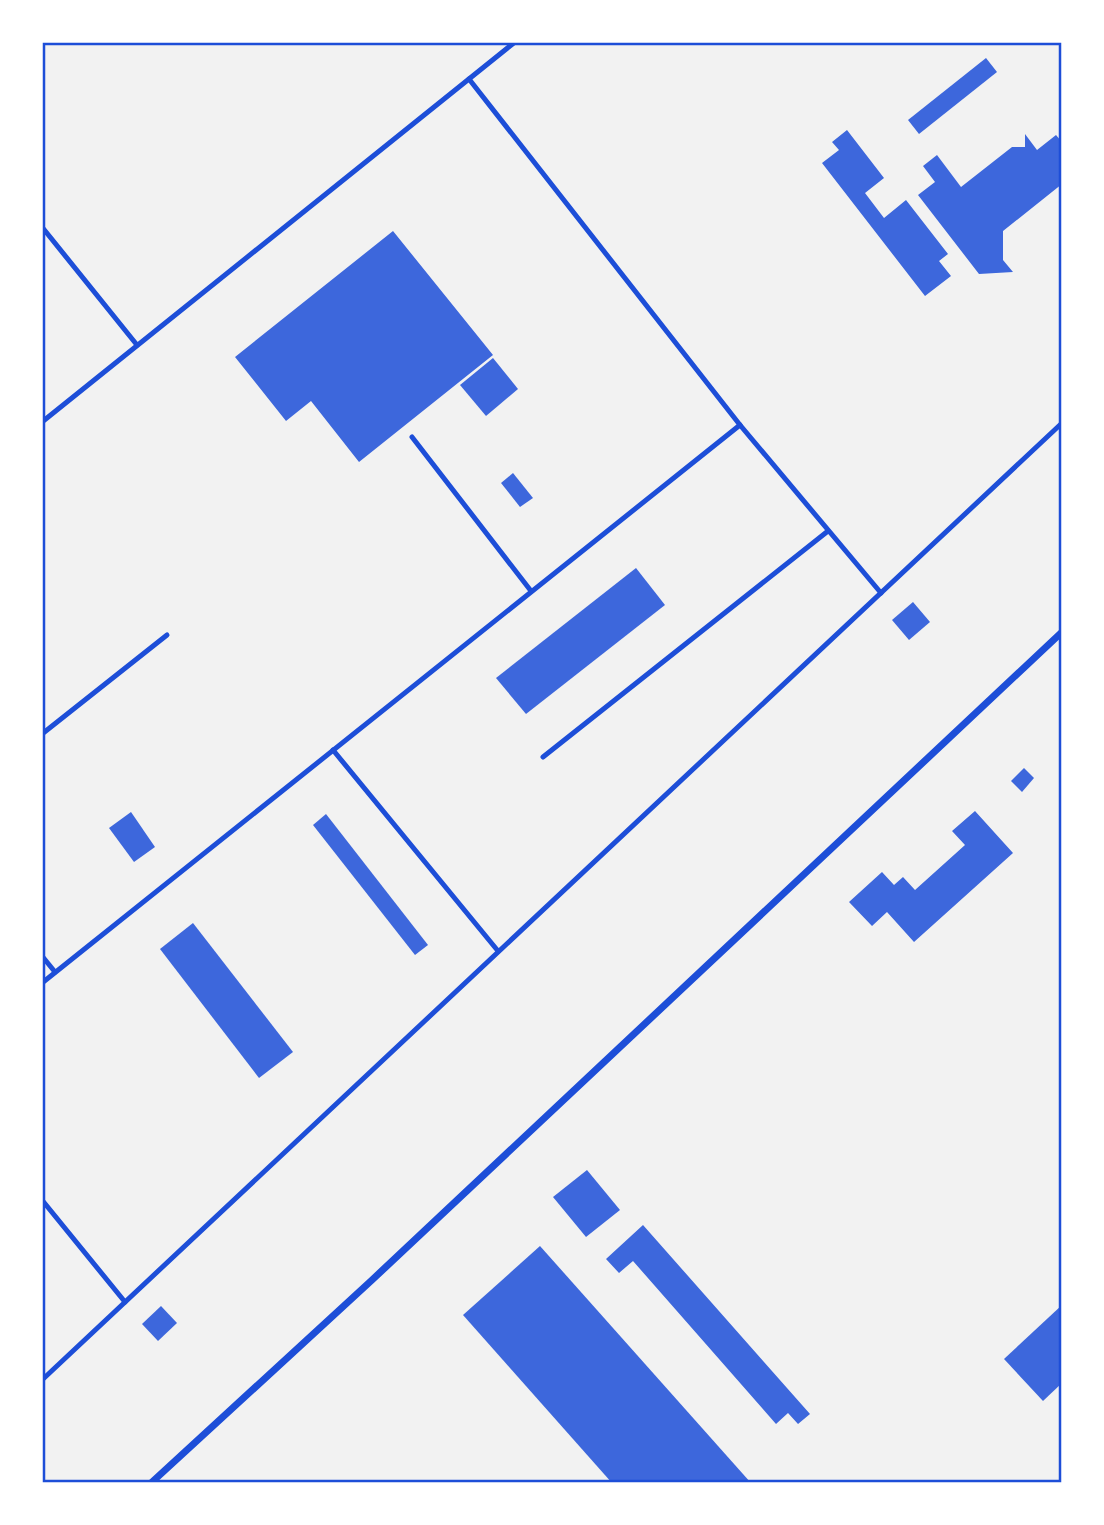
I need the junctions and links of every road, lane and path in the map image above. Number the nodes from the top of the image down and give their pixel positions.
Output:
1 (515, 42) edge
2 (469, 79) junction
3 (42, 227) edge
4 (137, 345) junction
5 (42, 422) edge
6 (1062, 423) edge
7 (740, 425) junction
8 (412, 438) dead end
9 (828, 530) junction
10 (531, 592) junction
11 (881, 593) junction
12 (1062, 632) edge
13 (167, 635) dead end
14 (42, 734) edge
15 (333, 750) junction
16 (543, 757) dead end
17 (498, 951) junction
18 (42, 956) edge
19 (55, 972) junction
20 (42, 982) edge
21 (42, 1200) edge
22 (125, 1302) junction
23 (42, 1380) edge
24 (150, 1483) edge

1 - 2 lane
2 - 4 lane
2 - 7 lane
3 - 4 lane
4 - 5 lane
6 - 11 lane
7 - 9 lane
7 - 10 lane
8 - 10 lane
9 - 11 lane
9 - 16 lane
10 - 15 lane
11 - 17 lane
12 - 24 street
13 - 14 lane
15 - 17 lane
15 - 19 lane
17 - 22 lane
18 - 19 lane
19 - 20 lane
21 - 22 lane
22 - 23 lane

